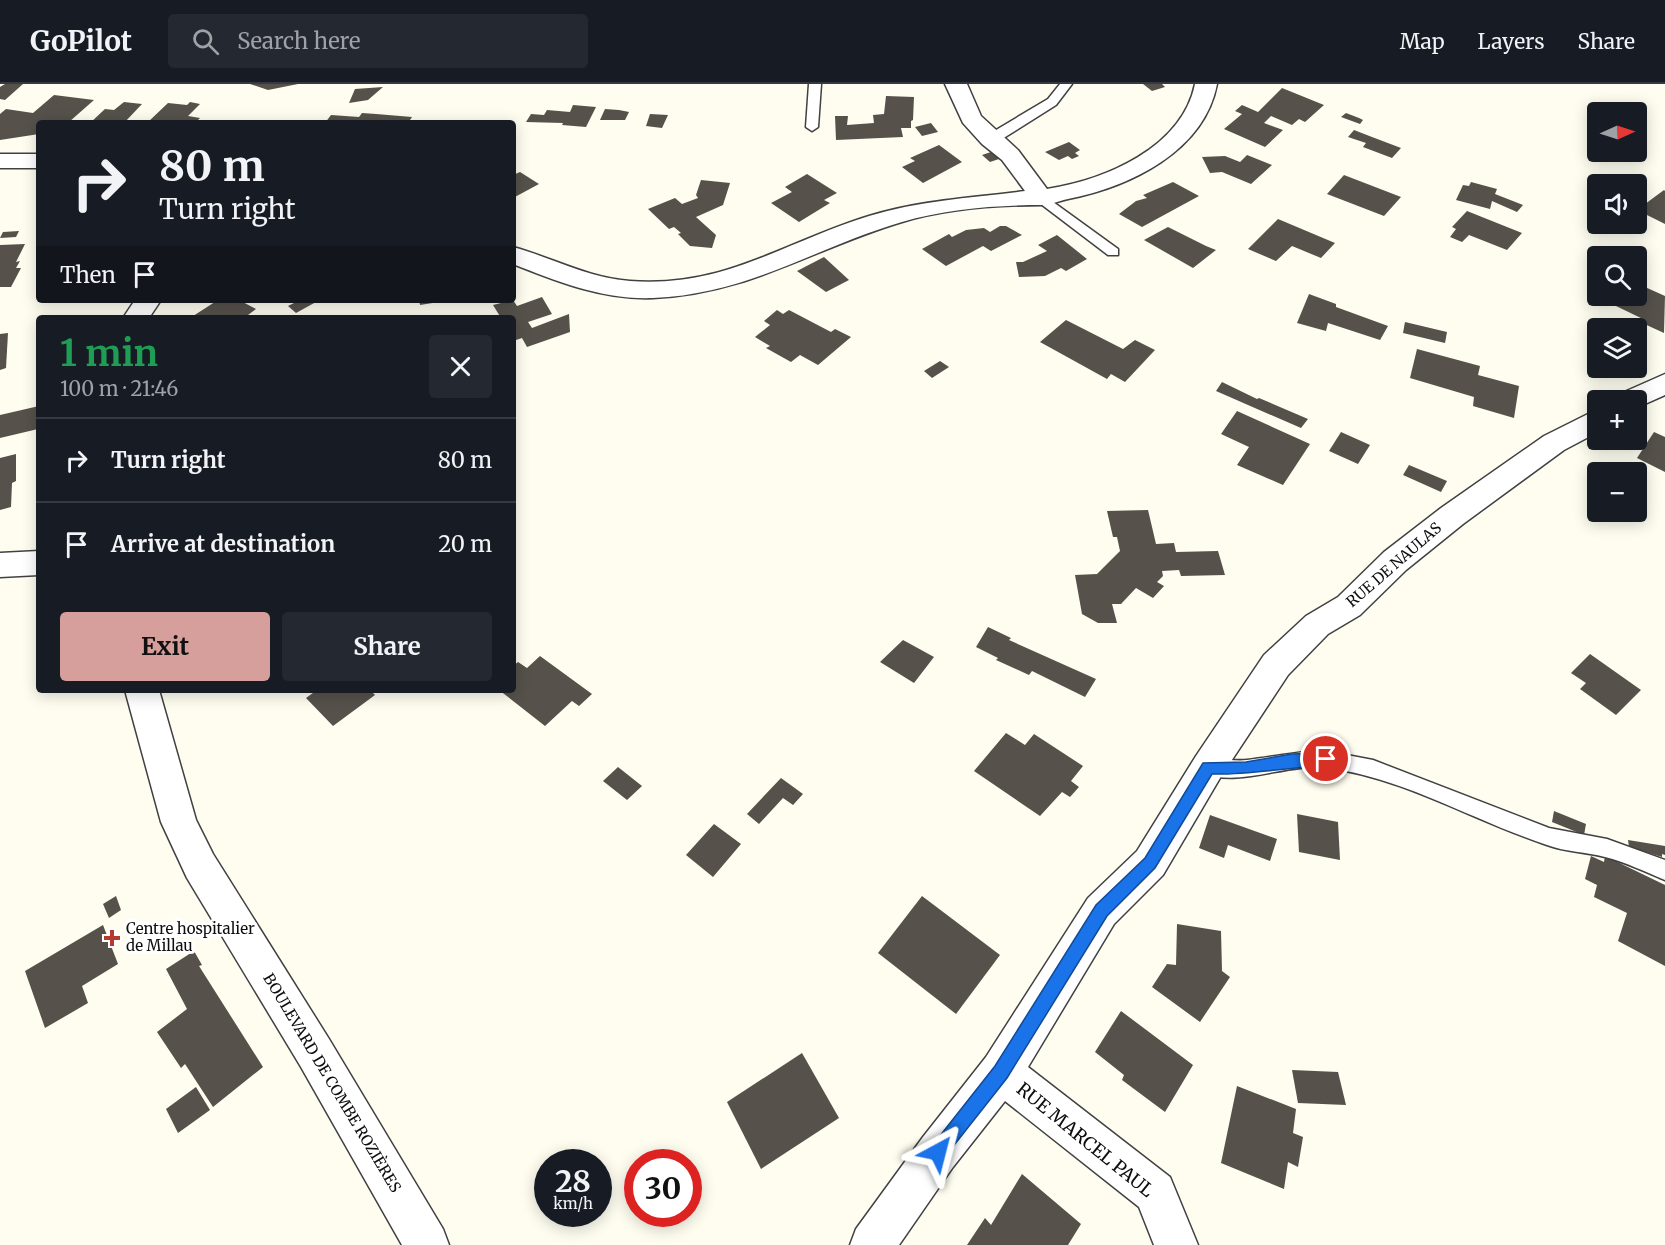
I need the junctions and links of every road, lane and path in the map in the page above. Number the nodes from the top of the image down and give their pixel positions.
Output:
1 (815, 84) edge
2 (956, 84) edge
3 (1066, 84) edge
4 (1206, 84) edge
5 (812, 127) dead end
6 (990, 139) junction
7 (0, 161) edge
8 (36, 161) edge
9 (1042, 198) junction
10 (1113, 252) dead end
11 (516, 256) edge
12 (1665, 384) edge
13 (1647, 393) edge
14 (1587, 425) edge
15 (36, 562) edge
16 (0, 565) edge
17 (143, 693) edge
18 (1208, 767) junction
19 (1665, 870) edge
20 (1001, 1072) junction
21 (427, 1245) edge
22 (872, 1245) edge
23 (1176, 1245) edge

1 - 5 lane
2 - 6 street
3 - 6 lane
4 - 9 street
6 - 9 street
7 - 8 street
9 - 10 lane
9 - 11 street
12 - 13 street
14 - 18 street, RUE DE NAULAS
15 - 16 street
17 - 21 street, BOULEVARD DE COMBE ROZIÈRES
18 - 19 lane
18 - 20 street, RUE DE NAULAS
20 - 22 street, RUE DE NAULAS
20 - 23 street, RUE MARCEL PAUL

